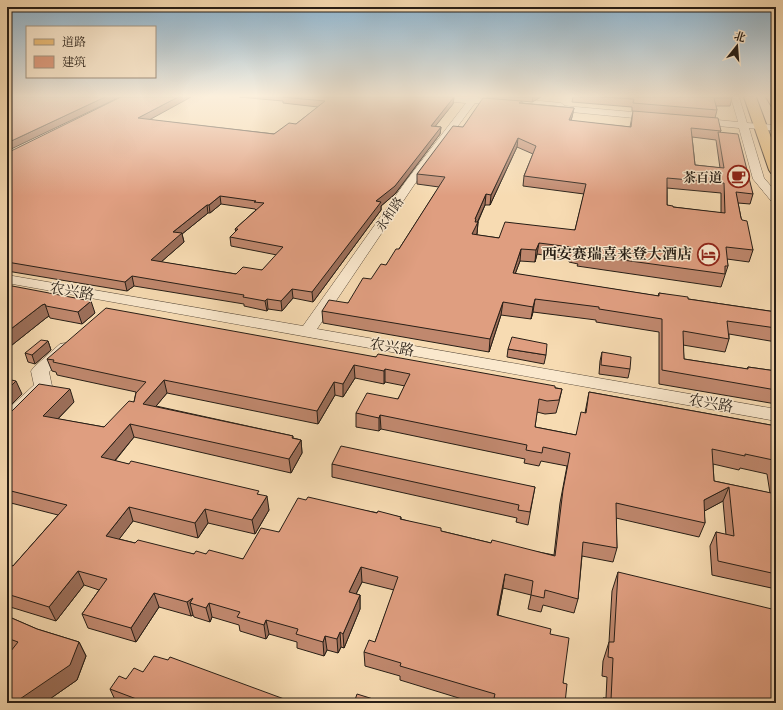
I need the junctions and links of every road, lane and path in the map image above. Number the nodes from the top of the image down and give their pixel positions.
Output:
1 (450, 130) edge
2 (745, 130) edge
3 (763, 130) edge
4 (776, 170) edge
5 (776, 198) edge
6 (7, 279) edge
7 (122, 300) junction
8 (104, 315) edge
9 (308, 332) junction
10 (75, 340) edge
11 (776, 415) edge
12 (7, 421) edge

1 - 9 street, 永和路
2 - 5 street
3 - 4 main road
6 - 7 street, 农兴路
7 - 8 street
7 - 9 street, 农兴路
9 - 11 street, 农兴路
10 - 12 street

